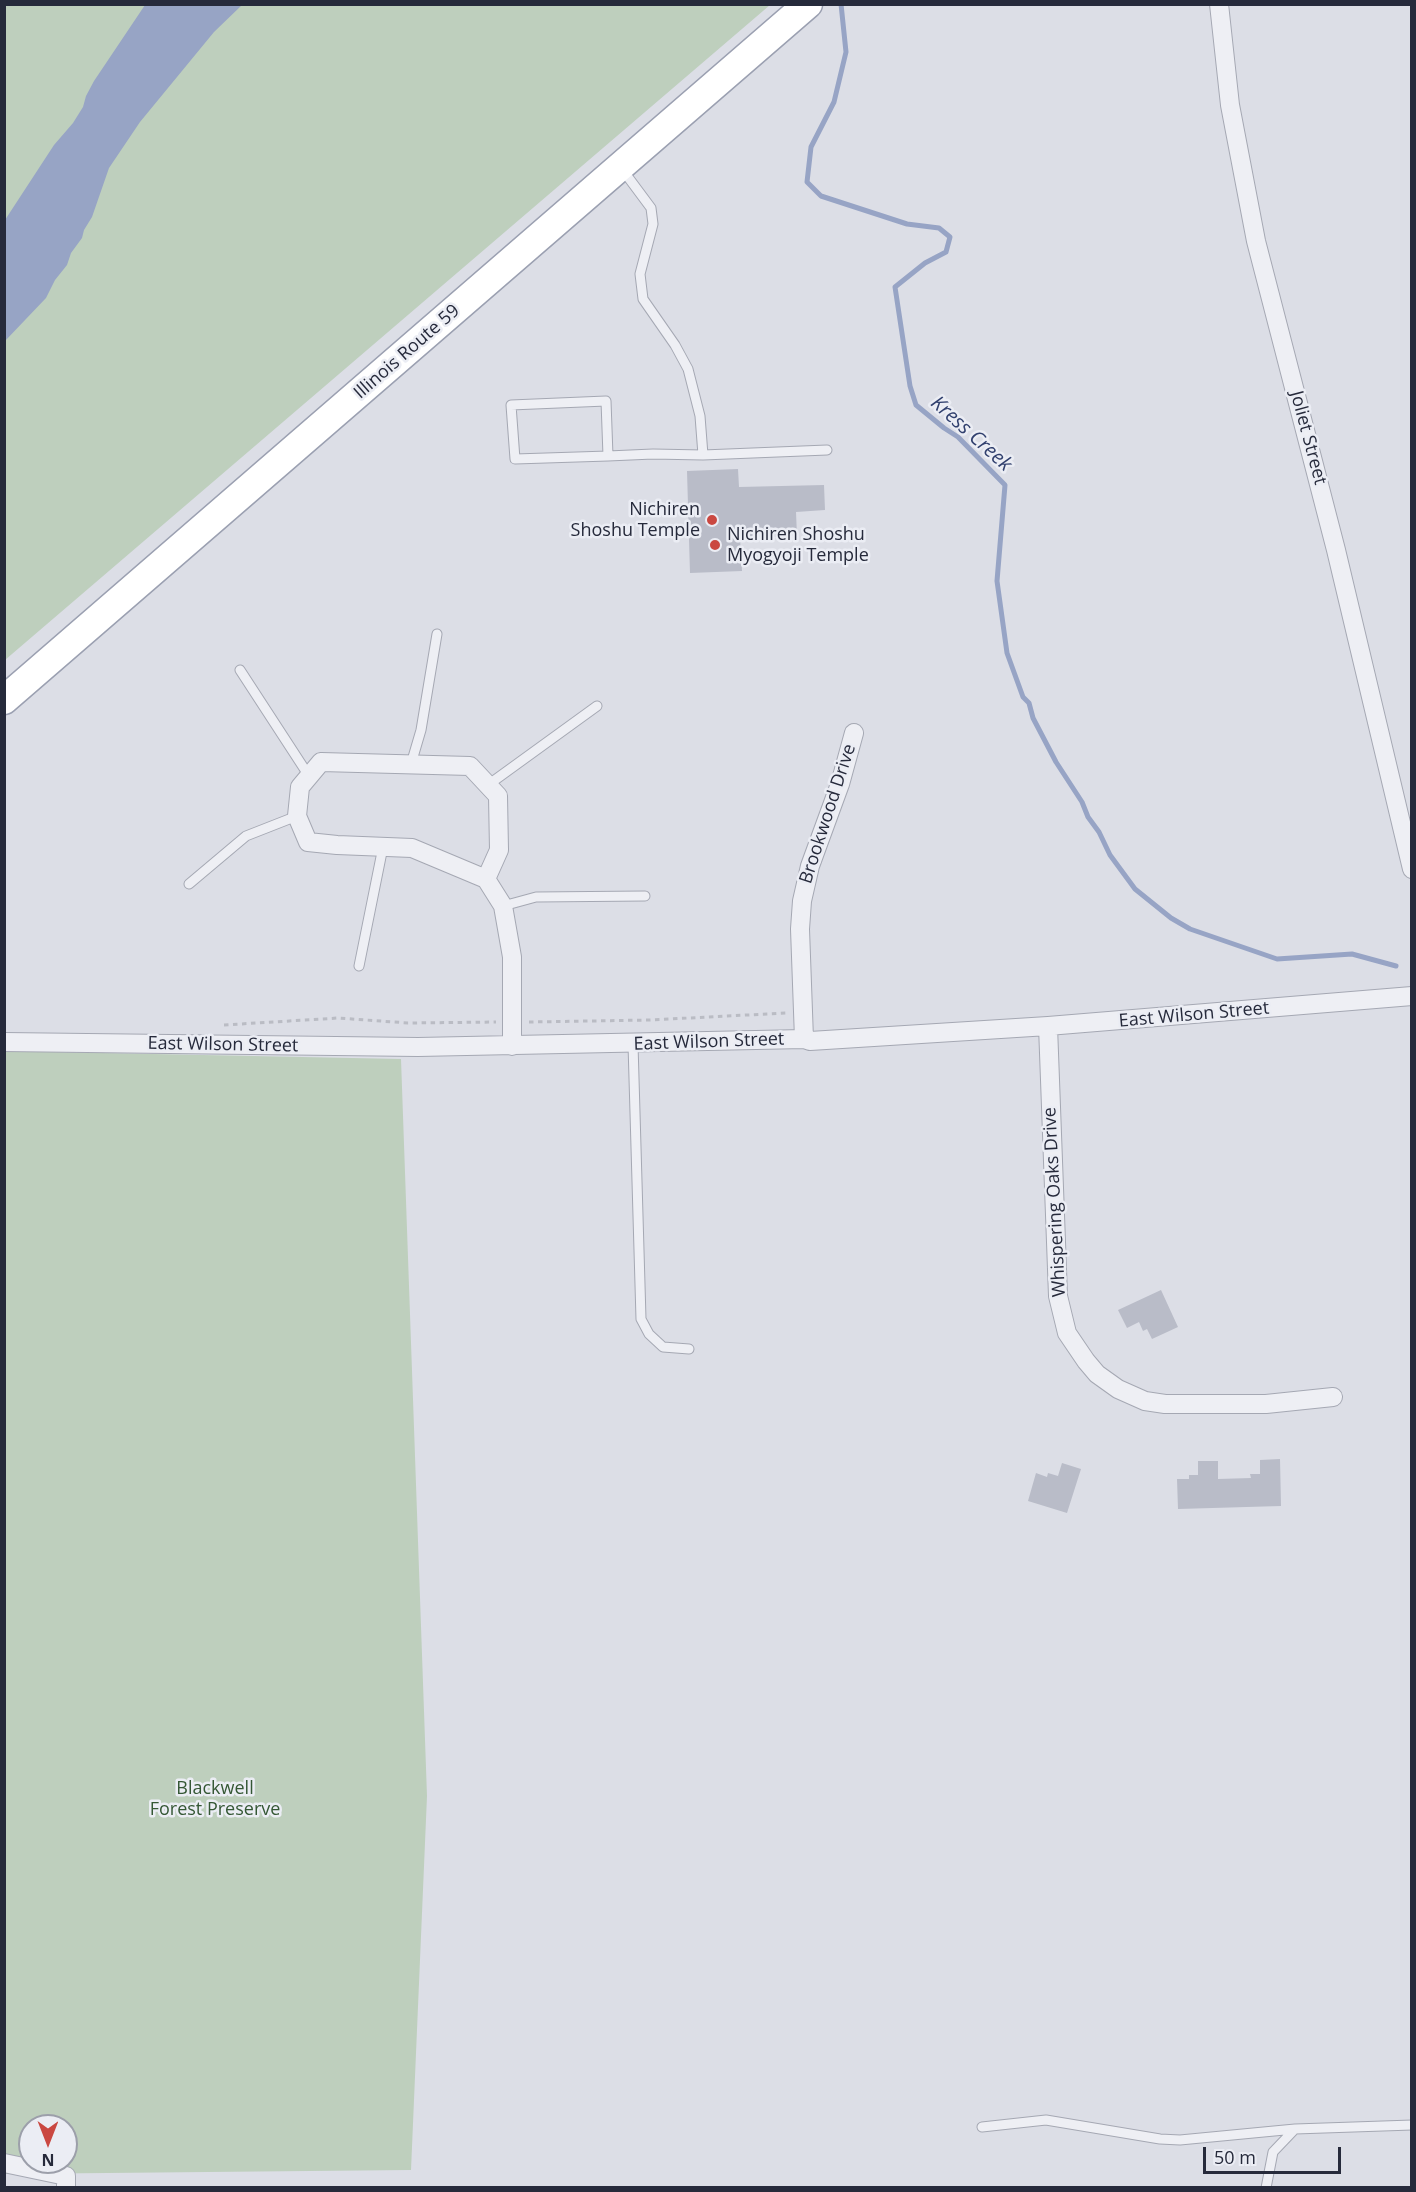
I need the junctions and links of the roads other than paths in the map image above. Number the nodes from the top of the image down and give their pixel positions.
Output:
1 (808, 4) edge
2 (1219, 4) edge
3 (621, 167) junction
4 (827, 450) dead end
5 (703, 455) junction
6 (608, 456) junction
7 (436, 634) dead end
8 (240, 670) dead end
9 (4, 700) edge
10 (597, 706) dead end
11 (854, 733) dead end
12 (411, 764) junction
13 (309, 776) junction
14 (488, 785) junction
15 (297, 816) junction
16 (383, 847) junction
17 (1412, 869) edge
18 (486, 879) junction
19 (189, 884) dead end
20 (645, 896) dead end
21 (503, 906) junction
22 (359, 966) dead end
23 (1412, 996) edge
24 (1048, 1026) junction
25 (804, 1039) junction
26 (4, 1042) edge
27 (633, 1044) junction
28 (512, 1046) junction
29 (689, 1349) dead end
30 (1333, 1397) dead end
31 (1412, 2125) edge
32 (982, 2127) dead end
33 (1295, 2129) junction
34 (4, 2163) edge
35 (66, 2187) edge
36 (1266, 2187) edge

1 - 3 main road, Illinois Route 59
2 - 17 street, Joliet Street
3 - 5 lane
3 - 9 main road, Illinois Route 59
4 - 5 lane
5 - 6 lane
6 - 6 lane
7 - 12 lane
8 - 13 lane
10 - 14 lane
11 - 25 street, Brookwood Drive
12 - 13 street
12 - 14 street
13 - 15 street
14 - 18 street
15 - 16 street
15 - 19 lane
16 - 18 street
16 - 22 lane
18 - 21 street
20 - 21 lane
21 - 28 street
23 - 24 street, East Wilson Street
24 - 25 street, East Wilson Street
24 - 30 street, Whispering Oaks Drive
25 - 27 street, East Wilson Street
26 - 28 street, East Wilson Street
27 - 28 street, East Wilson Street
27 - 29 lane
31 - 33 lane
32 - 33 lane
33 - 36 lane
34 - 35 street

